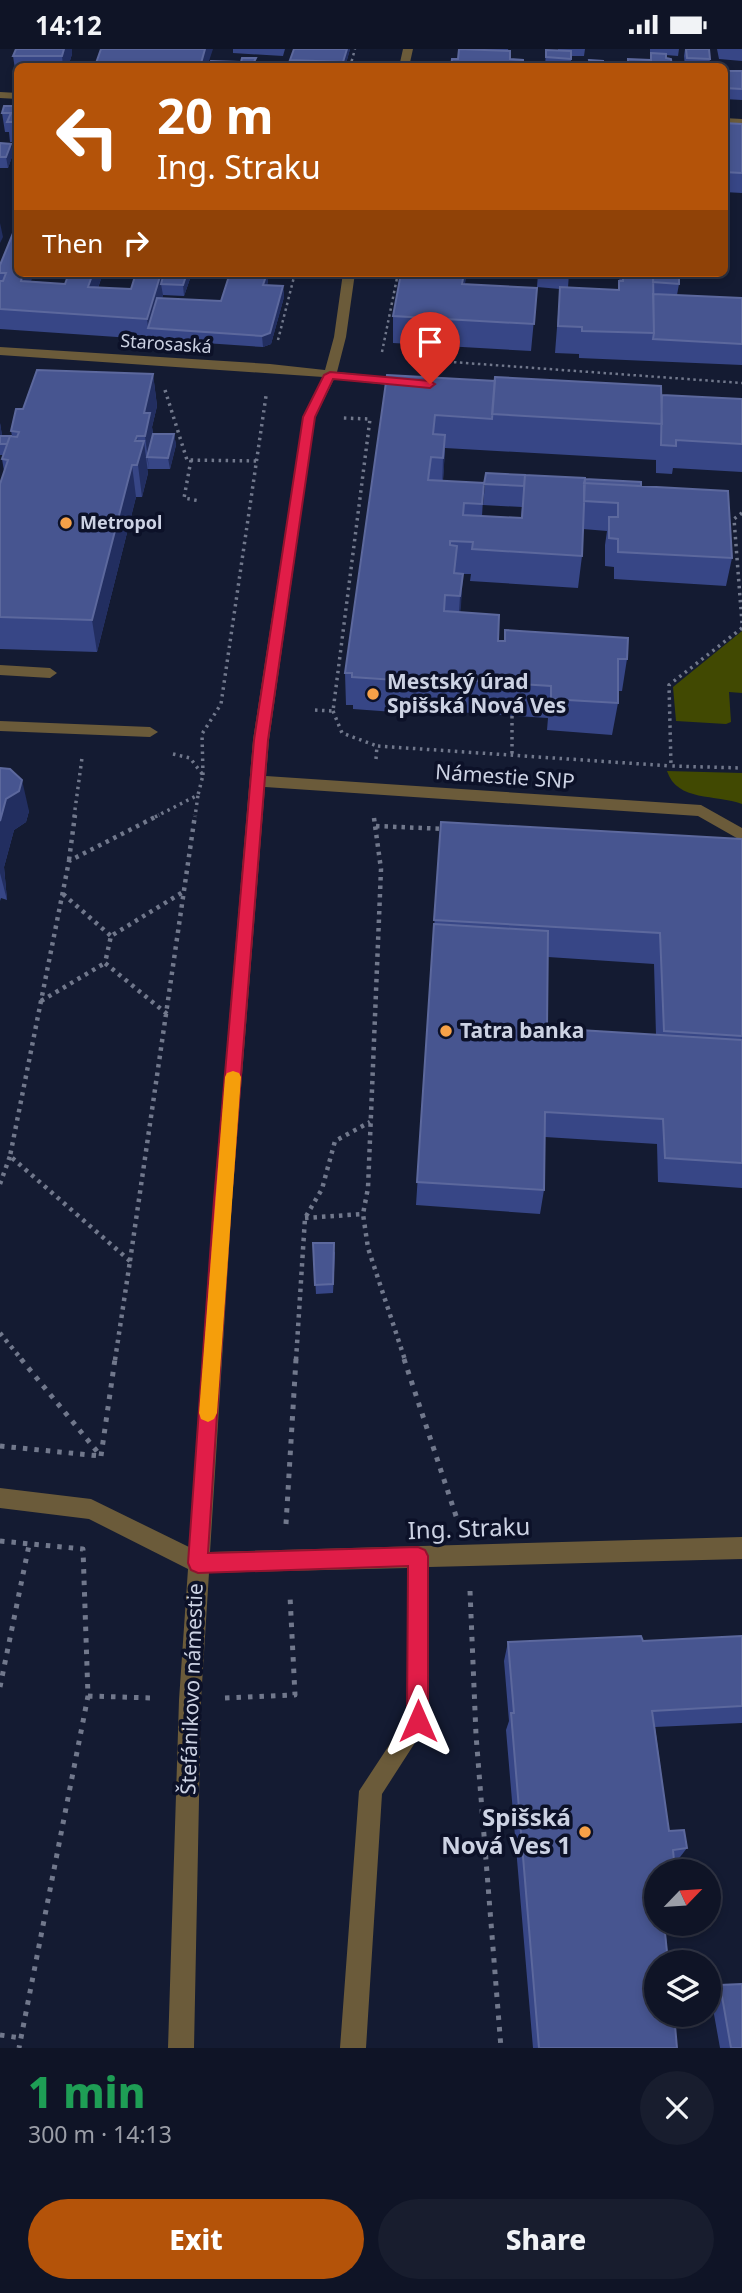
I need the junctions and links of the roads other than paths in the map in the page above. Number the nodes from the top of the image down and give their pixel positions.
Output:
1 (348, 277) edge
2 (0, 351) edge
3 (330, 375) junction
4 (418, 384) edge
5 (0, 670) edge
6 (50, 673) dead end
7 (0, 726) edge
8 (150, 732) dead end
9 (258, 781) junction
10 (742, 835) edge
11 (0, 1497) edge
12 (742, 1548) edge
13 (418, 1556) junction
14 (198, 1563) junction
15 (181, 2048) edge
16 (353, 2048) edge

1 - 3 street, Štefánikovo námestie
2 - 3 street, Starosaská
3 - 4 street, Starosaská
3 - 9 street, Štefánikovo námestie
5 - 6 street
7 - 8 street
9 - 10 street, Námestie SNP
9 - 14 street, Štefánikovo námestie
11 - 14 street
12 - 13 street, Ing. Straku
13 - 14 street, Ing. Straku
13 - 16 street
14 - 15 street, Štefánikovo námestie

